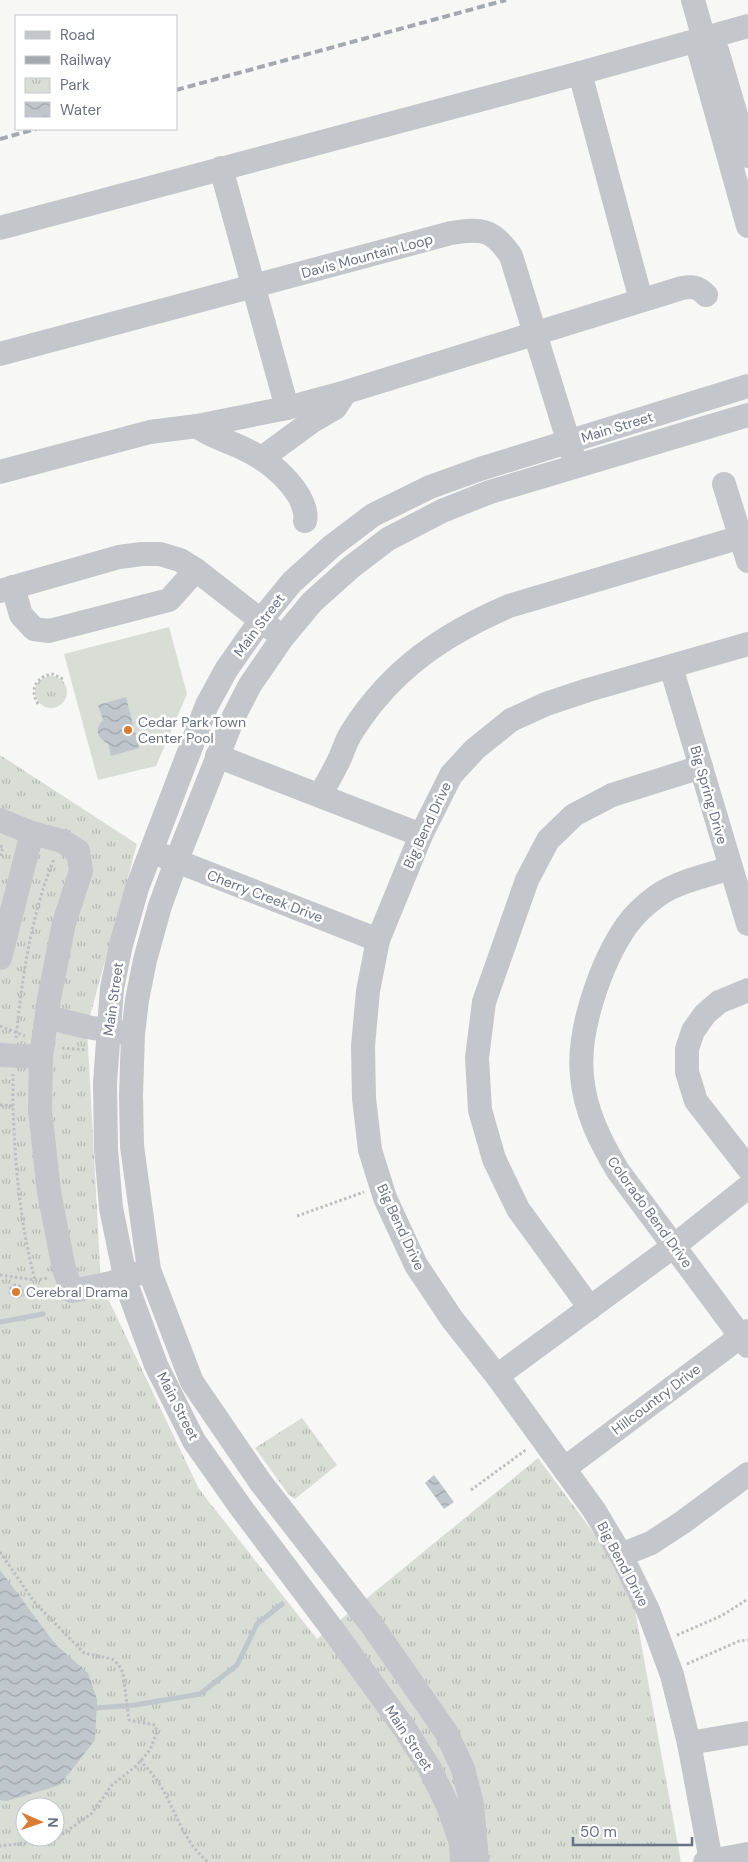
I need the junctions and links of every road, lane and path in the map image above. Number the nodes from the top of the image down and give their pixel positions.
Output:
1 (693, 0) edge
2 (748, 26) edge
3 (704, 38) junction
4 (580, 73) junction
5 (748, 156) edge
6 (221, 168) junction
7 (748, 226) edge
8 (0, 228) edge
9 (254, 286) junction
10 (706, 295) dead end
11 (641, 300) junction
12 (535, 332) junction
13 (0, 354) edge
14 (748, 386) edge
15 (346, 392) junction
16 (287, 408) junction
17 (748, 415) edge
18 (197, 426) junction
19 (568, 442) junction
20 (262, 458) junction
21 (576, 467) junction
22 (0, 472) edge
23 (724, 484) dead end
24 (305, 521) dead end
25 (741, 537) junction
26 (748, 561) edge
27 (196, 570) junction
28 (7, 589) edge
29 (260, 620) junction
30 (283, 637) junction
31 (748, 644) edge
32 (671, 667) junction
33 (65, 680) dead end
34 (38, 704) dead end
35 (217, 756) junction
36 (701, 767) junction
37 (320, 795) junction
38 (0, 820) edge
39 (32, 833) junction
40 (421, 835) junction
41 (62, 841) junction
42 (0, 846) edge
43 (151, 851) junction
44 (0, 857) edge
45 (176, 862) junction
46 (731, 868) junction
47 (748, 924) edge
48 (378, 940) junction
49 (0, 958) edge
50 (748, 990) edge
51 (47, 1017) junction
52 (108, 1030) junction
53 (133, 1034) junction
54 (7, 1056) edge
55 (41, 1057) junction
56 (0, 1105) edge
57 (13, 1106) junction
58 (748, 1168) edge
59 (748, 1187) edge
60 (364, 1192) dead end
61 (297, 1216) dead end
62 (674, 1246) junction
63 (149, 1270) junction
64 (0, 1275) edge
65 (16, 1276) junction
66 (126, 1277) junction
67 (16, 1286) dead end
68 (590, 1308) junction
69 (746, 1338) edge
70 (497, 1376) junction
71 (531, 1446) dead end
72 (564, 1468) junction
73 (748, 1474) edge
74 (471, 1490) dead end
75 (298, 1533) junction
76 (273, 1550) junction
77 (0, 1552) edge
78 (621, 1555) junction
79 (748, 1598) edge
80 (748, 1640) edge
81 (660, 1641) junction
82 (670, 1670) junction
83 (748, 1733) edge
84 (689, 1743) junction
85 (140, 1760) junction
86 (0, 1846) edge
87 (748, 1854) edge
88 (708, 1861) edge
89 (208, 1862) edge
90 (462, 1862) edge
91 (477, 1862) edge

1 - 3 street
2 - 3 street
3 - 4 street
3 - 5 street
3 - 7 street
4 - 6 street
4 - 11 street
6 - 8 street
6 - 9 street
9 - 12 street, Davis Mountain Loop
9 - 13 street, Davis Mountain Loop
9 - 16 street
10 - 11 street
11 - 12 street
12 - 15 street
12 - 19 street, Davis Mountain Loop
14 - 19 street, Main Street
15 - 16 street
15 - 20 street
16 - 18 street
17 - 21 street, Main Street
18 - 20 street
18 - 22 street
19 - 21 street, Davis Mountain Loop
19 - 29 street, Main Street
20 - 24 street
21 - 30 street, Main Street
23 - 25 street
25 - 26 street
25 - 37 street
27 - 28 street
27 - 28 street
27 - 29 street
29 - 30 street
29 - 43 street, Main Street
30 - 35 street, Main Street
31 - 32 street, Big Bend Drive
32 - 36 street, Big Spring Drive
32 - 40 street, Big Bend Drive
33 - 34 path
35 - 37 street
35 - 45 street, Main Street
36 - 46 street, Big Spring Drive
36 - 68 street
37 - 40 street
38 - 39 street
39 - 41 street
39 - 49 street
40 - 48 street, Big Bend Drive
41 - 51 street
41 - 54 path
42 - 44 path
43 - 45 street, Cherry Creek Drive
43 - 52 street, Main Street
45 - 48 street, Cherry Creek Drive
45 - 53 street, Main Street
46 - 47 street, Big Spring Drive
46 - 62 street, Colorado Bend Drive
48 - 70 street, Big Bend Drive
50 - 58 street
51 - 52 street
51 - 55 street
52 - 53 street
52 - 66 street, Main Street
53 - 63 street, Main Street
54 - 55 street
54 - 57 path
55 - 66 street
56 - 57 path
57 - 65 path
59 - 62 street
60 - 61 path
62 - 68 street
62 - 69 street, Colorado Bend Drive
63 - 66 street
63 - 75 street, Main Street
64 - 65 path
65 - 67 path
66 - 76 street, Main Street
68 - 70 street
69 - 72 street, Hillcountry Drive
70 - 72 street, Big Bend Drive
71 - 74 path
72 - 78 street, Big Bend Drive
73 - 78 street
75 - 76 street
75 - 91 street, Main Street
76 - 90 street, Main Street
77 - 85 path
78 - 81 street, Big Bend Drive
79 - 81 path
80 - 82 path
81 - 82 street, Big Bend Drive
82 - 84 street, Big Bend Drive
83 - 84 street
84 - 88 street, Big Bend Drive
85 - 86 path
85 - 89 path
87 - 88 street

